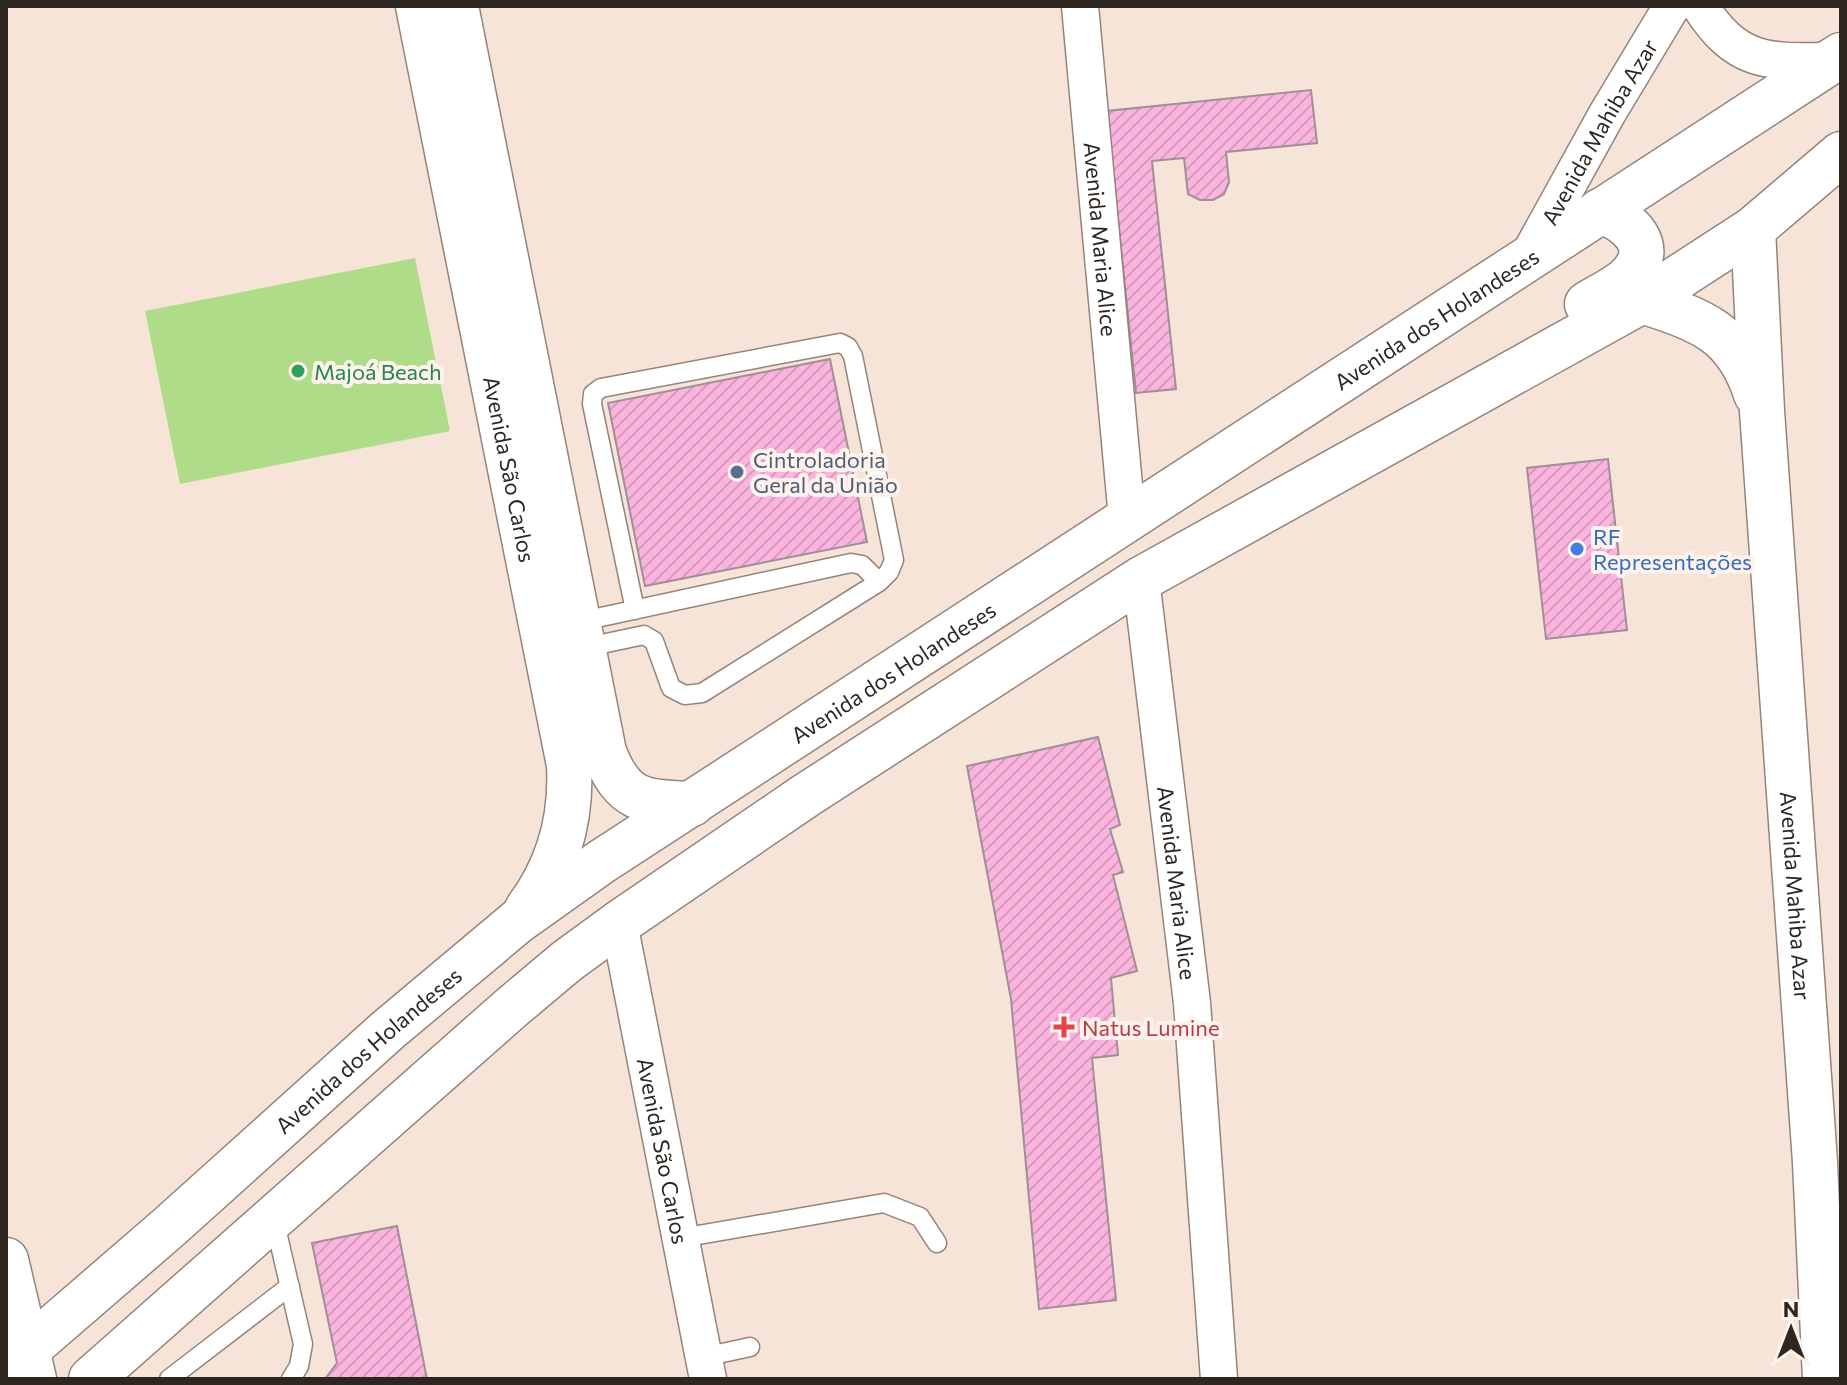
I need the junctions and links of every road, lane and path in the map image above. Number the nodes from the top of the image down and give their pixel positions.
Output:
1 (418, 6) edge
2 (456, 6) edge
3 (1080, 6) edge
4 (1672, 6) edge
5 (1700, 6) edge
6 (1836, 58) edge
7 (1841, 154) edge
8 (1600, 211) junction
9 (1753, 229) junction
10 (1528, 257) junction
11 (1642, 301) junction
12 (1762, 411) junction
13 (1339, 469) junction
14 (1127, 518) junction
15 (1141, 579) junction
16 (879, 582) junction
17 (635, 610) junction
18 (580, 635) junction
19 (692, 804) junction
20 (518, 921) junction
21 (619, 923) junction
22 (273, 1216) junction
23 (681, 1238) junction
24 (937, 1243) dead end
25 (6, 1260) edge
26 (290, 1286) junction
27 (750, 1347) dead end
28 (1830, 1361) edge
29 (22, 1365) edge
30 (706, 1368) edge
31 (100, 1372) edge
32 (169, 1379) edge
33 (291, 1379) edge
34 (1219, 1379) edge

1 - 20 main road, Avenida São Carlos
2 - 18 main road, Avenida São Carlos
3 - 14 street, Avenida Maria Alice
4 - 10 street, Avenida Mahiba Azar
5 - 6 street
6 - 8 main road, Avenida dos Holandeses
7 - 9 main road
8 - 10 main road, Avenida dos Holandeses
8 - 13 main road
9 - 11 main road
9 - 12 main road, Avenida Mahiba Azar
10 - 14 main road, Avenida dos Holandeses
11 - 12 main road, Avenida Mahiba Azar
11 - 13 main road
12 - 28 main road, Avenida Mahiba Azar
13 - 15 main road
14 - 19 main road, Avenida dos Holandeses
15 - 21 main road
15 - 34 street, Avenida Maria Alice
16 - 17 lane
16 - 17 lane
16 - 18 lane
17 - 18 lane
18 - 19 main road, Avenida São Carlos
19 - 20 main road, Avenida dos Holandeses
20 - 29 main road, Avenida dos Holandeses
21 - 22 main road
21 - 23 street, Avenida São Carlos
22 - 26 lane
22 - 31 main road
23 - 24 lane
23 - 30 street, Avenida São Carlos
25 - 29 main road
26 - 32 lane
26 - 33 lane
27 - 30 lane
29 - 31 main road

